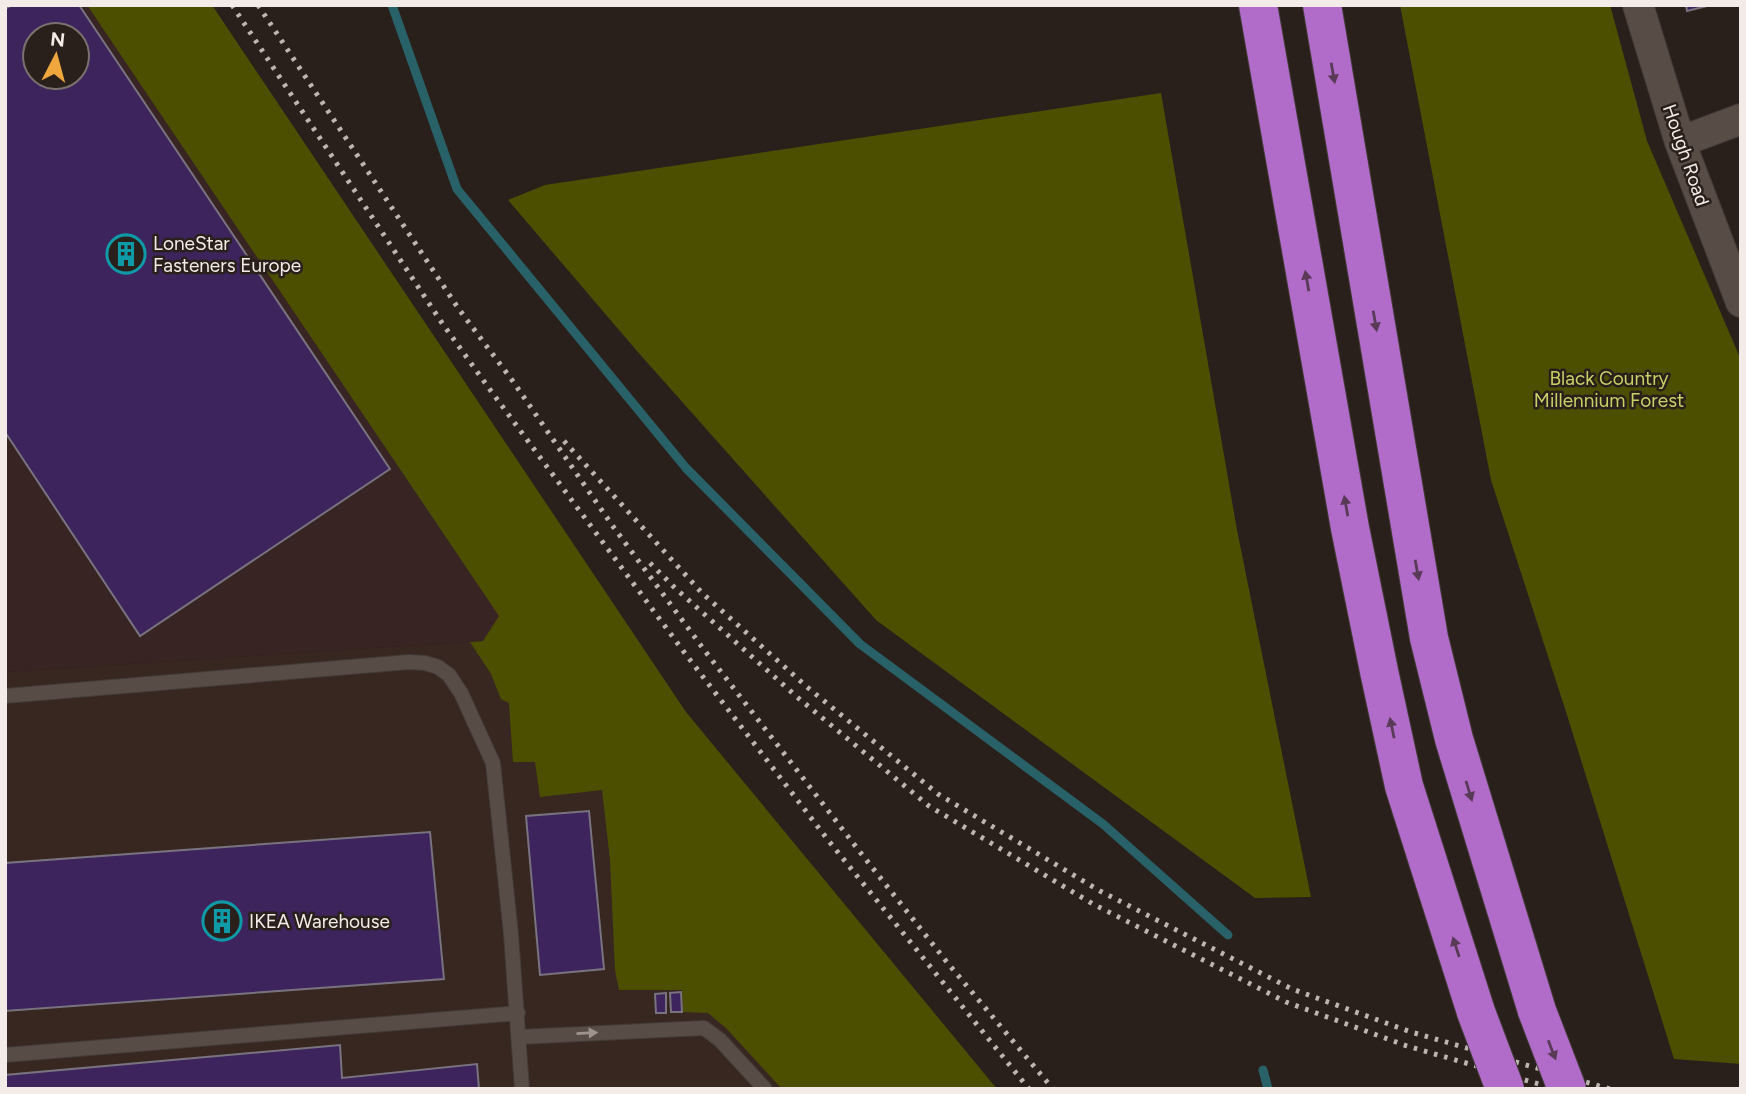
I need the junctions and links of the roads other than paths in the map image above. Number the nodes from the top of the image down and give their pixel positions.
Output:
1 (1258, 5) edge
2 (1322, 5) edge
3 (1638, 5) edge
4 (1741, 119) edge
5 (1680, 142) junction
6 (1741, 302) edge
7 (5, 696) edge
8 (518, 1013) junction
9 (519, 1037) junction
10 (5, 1055) edge
11 (522, 1089) edge
12 (765, 1089) edge
13 (1505, 1089) edge
14 (1567, 1089) edge

13 -> 1 highway, bridge
2 -> 14 highway, bridge
3 - 5 street, Hough Road
4 - 5 street
5 - 6 street, Hough Road
7 - 8 lane
8 - 9 lane
8 - 10 lane
9 - 11 lane
9 -> 12 lane

